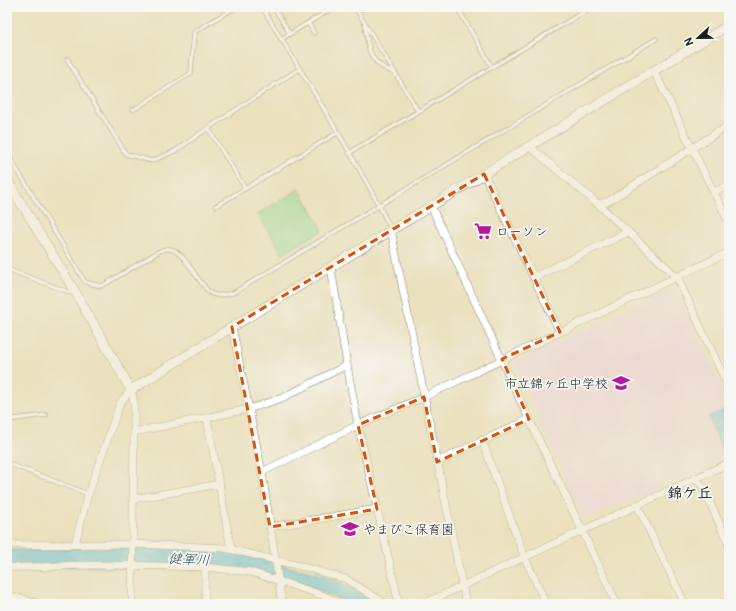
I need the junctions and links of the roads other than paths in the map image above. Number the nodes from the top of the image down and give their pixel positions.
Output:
1 (236, 7) edge
2 (262, 7) edge
3 (274, 7) edge
4 (323, 7) edge
5 (335, 7) edge
6 (355, 7) edge
7 (365, 7) edge
8 (457, 7) edge
9 (592, 7) edge
10 (357, 11) junction
11 (326, 12) junction
12 (308, 23) junction
13 (365, 24) junction
14 (729, 25) edge
15 (314, 33) dead end
16 (290, 34) junction
17 (281, 39) junction
18 (656, 39) dead end
19 (67, 58) dead end
20 (492, 67) junction
21 (299, 69) junction
22 (654, 71) junction
23 (395, 73) junction
24 (133, 110) dead end
25 (418, 111) junction
26 (729, 125) edge
27 (208, 128) junction
28 (337, 133) junction
29 (530, 147) junction
30 (692, 147) junction
31 (7, 153) edge
32 (349, 153) junction
33 (484, 174) junction
34 (7, 180) edge
35 (729, 185) edge
36 (245, 188) junction
37 (714, 192) junction
38 (598, 204) junction
39 (216, 206) dead end
40 (379, 206) junction
41 (431, 206) junction
42 (729, 223) edge
43 (391, 230) junction
44 (628, 232) junction
45 (729, 252) edge
46 (331, 268) junction
47 (7, 269) edge
48 (534, 277) junction
49 (677, 278) junction
50 (77, 295) junction
51 (232, 327) junction
52 (560, 332) junction
53 (502, 360) junction
54 (347, 365) junction
55 (729, 388) edge
56 (131, 390) junction
57 (424, 397) junction
58 (249, 409) junction
59 (46, 415) dead end
60 (207, 418) junction
61 (529, 418) junction
62 (7, 420) edge
63 (358, 425) junction
64 (134, 432) junction
65 (482, 440) junction
66 (437, 462) junction
67 (7, 463) edge
68 (729, 463) edge
69 (262, 472) junction
70 (695, 478) junction
71 (220, 484) junction
72 (88, 494) junction
73 (133, 498) junction
74 (636, 505) junction
75 (377, 509) junction
76 (270, 527) junction
77 (582, 530) junction
78 (75, 544) junction
79 (132, 544) junction
80 (7, 545) edge
81 (729, 545) edge
82 (231, 549) junction
83 (524, 556) junction
84 (275, 559) junction
85 (132, 565) junction
86 (7, 567) edge
87 (205, 567) junction
88 (278, 580) junction
89 (462, 586) junction
90 (7, 596) edge
91 (36, 604) edge
92 (132, 604) edge
93 (205, 604) edge
94 (282, 604) edge
95 (344, 604) edge
96 (386, 604) edge
97 (399, 604) edge
98 (422, 604) edge
99 (466, 604) edge
100 (546, 604) edge
101 (618, 604) edge
102 (686, 604) edge

1 - 24 lane
2 - 17 lane
3 - 16 lane
4 - 11 lane
5 - 11 lane
6 - 10 lane
7 - 10 lane
8 - 20 lane
9 - 20 lane
10 - 13 lane
11 - 12 lane
12 - 15 lane
12 - 16 lane
13 - 23 lane
13 - 23 lane
14 - 22 street
16 - 17 lane
17 - 21 lane
18 - 40 lane
19 - 27 lane
20 - 25 lane
21 - 27 lane
21 - 28 lane
22 - 29 street
22 - 30 street
23 - 25 lane
25 - 32 lane
26 - 30 street
27 - 36 lane
28 - 32 lane
28 - 36 lane
29 - 33 street
29 - 38 street
30 - 37 street
30 - 38 street
31 - 40 lane
32 - 40 lane
33 - 41 street
33 - 48 street
34 - 50 street
35 - 37 street
36 - 39 lane
37 - 42 street
38 - 44 street
40 - 43 lane
41 - 43 street
41 - 53 street
43 - 46 street
43 - 57 street
44 - 48 street
44 - 49 street
45 - 49 street
46 - 51 street
46 - 54 street
47 - 50 lane
48 - 52 street
49 - 52 street
49 - 55 street
50 - 56 street
51 - 56 street
51 - 58 street
52 - 53 street
53 - 57 street
53 - 61 street
54 - 58 street
54 - 63 street
56 - 64 street
56 - 72 street
57 - 63 street
57 - 66 street
58 - 60 street
58 - 69 street
59 - 62 lane
60 - 64 street
60 - 71 street
61 - 65 street
61 - 77 street
63 - 69 street
63 - 75 street
64 - 73 street
65 - 66 street
65 - 83 street
66 - 89 street
67 - 72 lane
68 - 70 street
69 - 76 street
70 - 74 street
70 - 81 street
71 - 73 street
71 - 82 street
72 - 78 street
73 - 79 street
74 - 77 street
74 - 102 street
75 - 76 street
75 - 97 street
76 - 84 street
77 - 83 street
77 - 101 street
78 - 79 street
78 - 80 street
79 - 82 street
79 - 85 street
82 - 84 street
83 - 89 street
83 - 100 street
84 - 88 street
84 - 96 street
85 - 86 street
85 - 87 street
85 - 92 street
87 - 88 street
87 - 93 street
88 - 94 street
88 - 95 street
89 - 98 street
89 - 99 street
90 - 91 street

